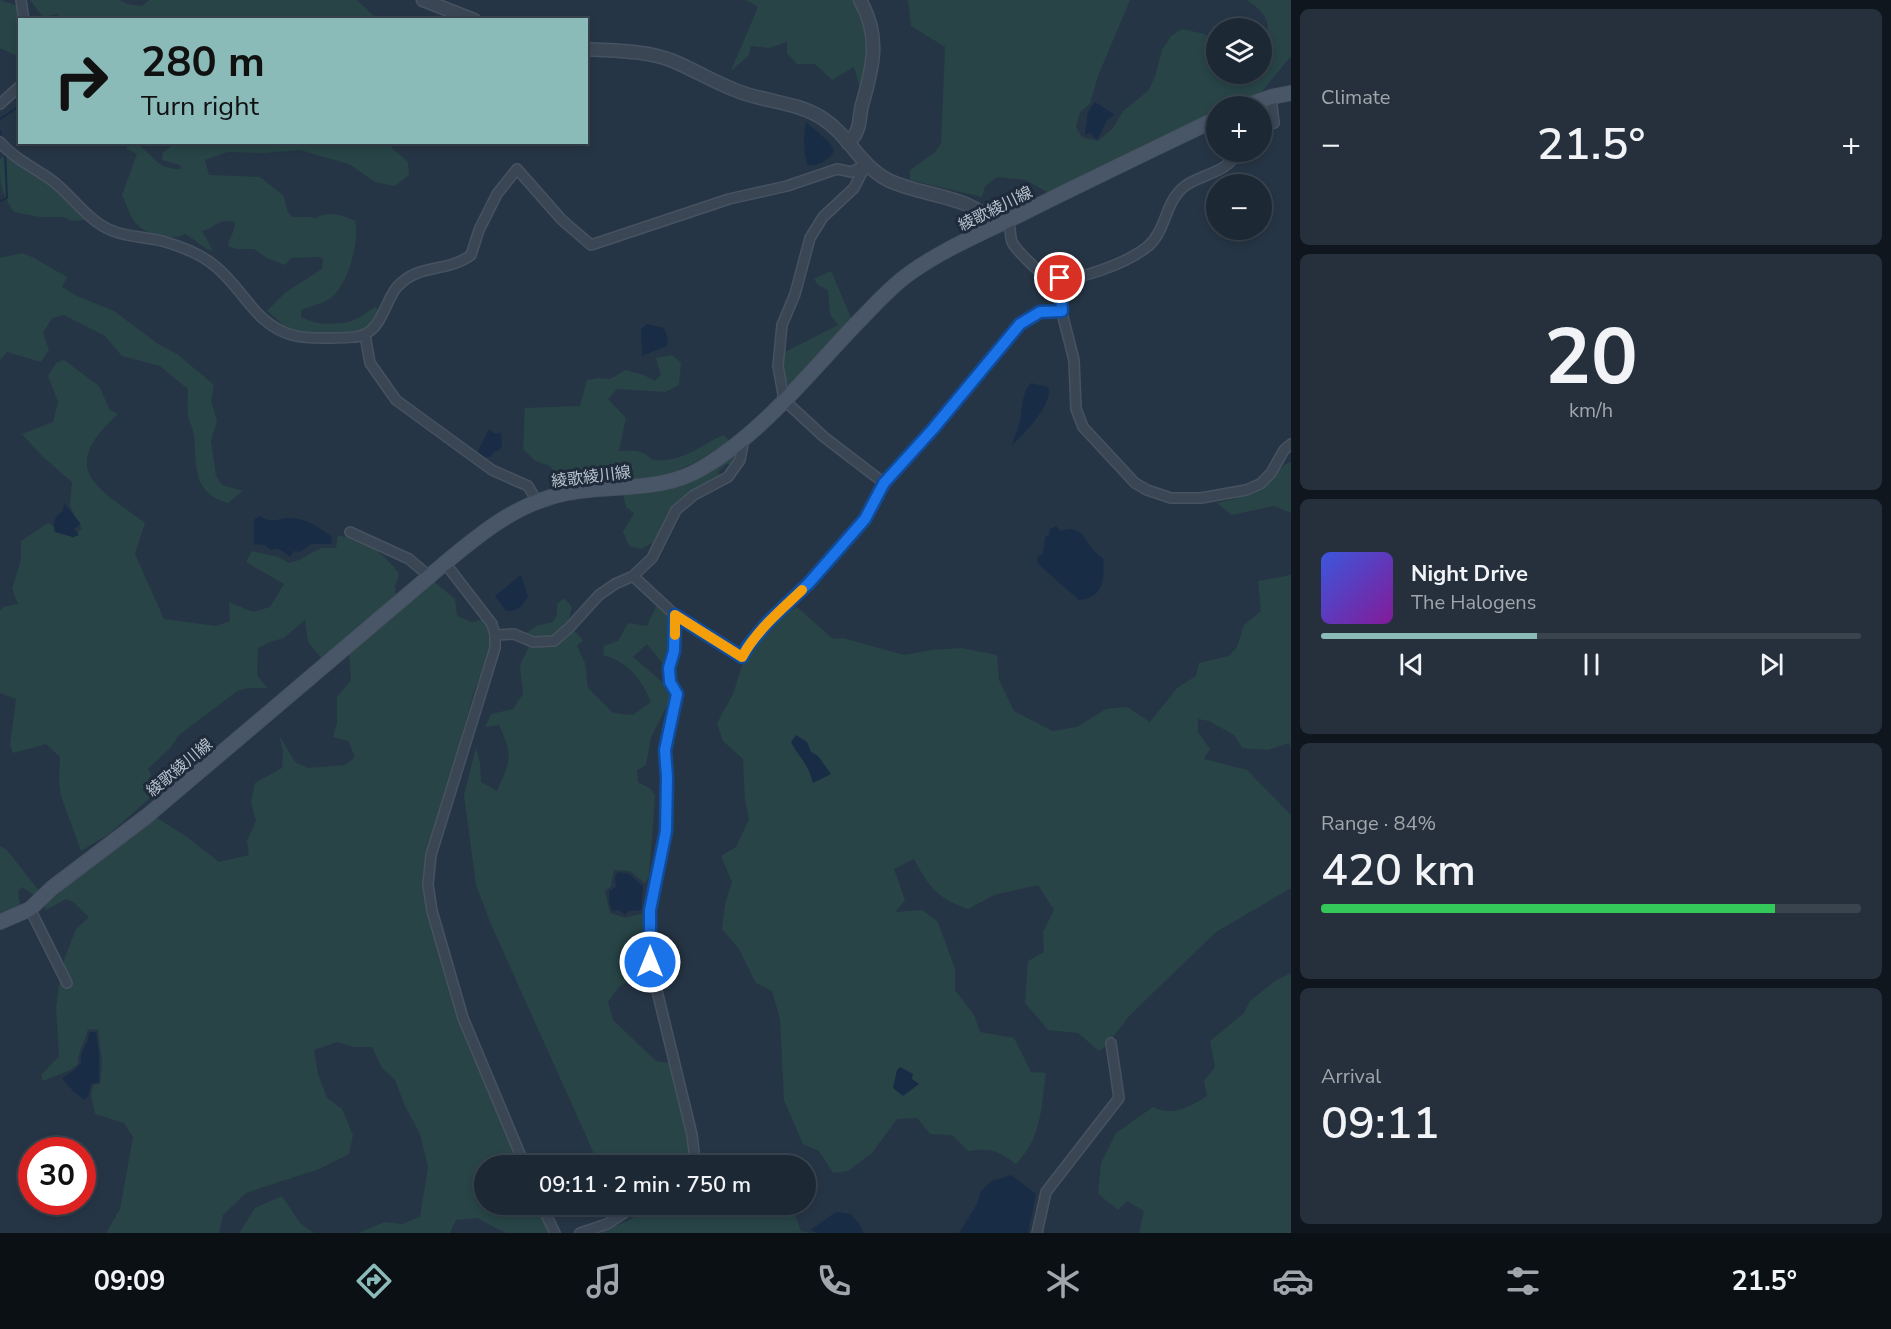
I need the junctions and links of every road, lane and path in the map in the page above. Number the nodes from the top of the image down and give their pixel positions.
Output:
1 (21, 0) edge
2 (423, 0) edge
3 (860, 0) edge
4 (24, 18) edge
5 (469, 18) edge
6 (588, 49) edge
7 (18, 88) edge
8 (1291, 93) edge
9 (1272, 97) edge
10 (0, 104) edge
11 (1272, 106) edge
12 (1206, 124) edge
13 (1272, 124) edge
14 (0, 142) edge
15 (848, 143) junction
16 (1229, 162) edge
17 (866, 164) junction
18 (1009, 220) junction
19 (996, 226) junction
20 (1060, 278) junction
21 (1062, 311) junction
22 (365, 335) junction
23 (784, 400) junction
24 (744, 438) junction
25 (1291, 444) edge
26 (884, 483) junction
27 (537, 501) junction
28 (350, 532) dead end
29 (445, 562) junction
30 (429, 576) junction
31 (633, 576) junction
32 (675, 615) junction
33 (495, 635) junction
34 (30, 909) junction
35 (0, 922) edge
36 (67, 983) dead end
37 (1111, 1043) dead end
38 (520, 1155) edge
39 (693, 1155) edge
40 (546, 1215) edge
41 (621, 1215) edge
42 (555, 1233) edge
43 (580, 1233) edge
44 (1037, 1233) edge

1 - 4 street
2 - 5 street
3 - 15 street
6 - 15 street
7 - 10 street
8 - 9 main road
11 - 13 street
12 - 18 main road, 綾歌綾川線
14 - 22 street
15 - 17 street
16 - 20 street
17 - 19 street
17 - 22 street
17 - 23 street
18 - 19 main road, 綾歌綾川線
18 - 20 street
19 - 23 main road, 綾歌綾川線
20 - 21 street
21 - 25 street
21 - 26 street
22 - 27 street
23 - 24 main road, 綾歌綾川線
23 - 26 street
24 - 27 main road, 綾歌綾川線
24 - 31 street
26 - 32 street
27 - 29 main road, 綾歌綾川線
28 - 30 street
29 - 30 main road, 綾歌綾川線
29 - 33 street
30 - 34 main road, 綾歌綾川線
31 - 32 street
31 - 33 street
32 - 39 street
33 - 38 street
34 - 35 main road, 綾歌綾川線
34 - 36 street
37 - 44 street
40 - 42 street
41 - 43 street

